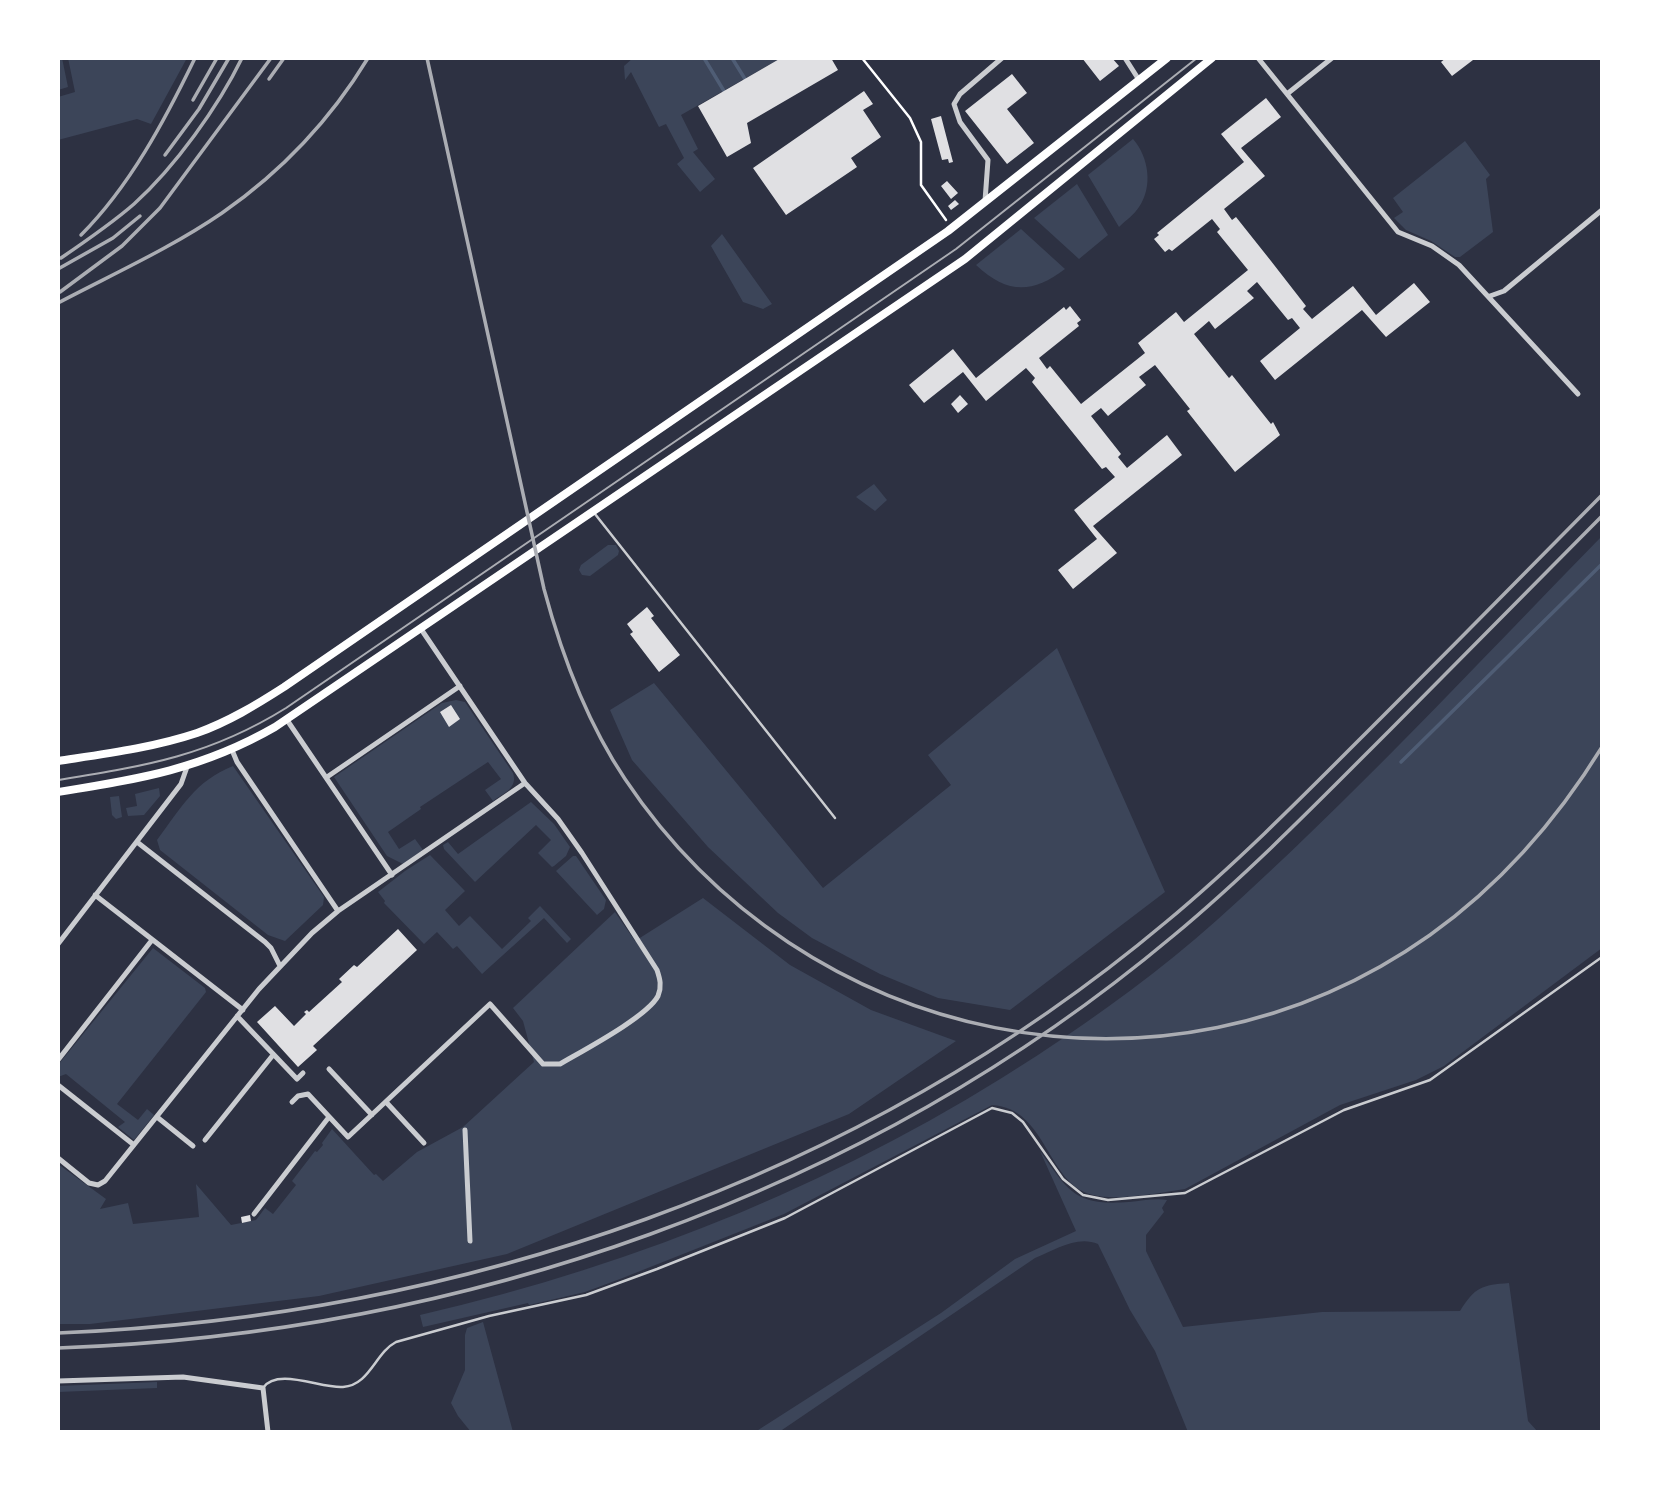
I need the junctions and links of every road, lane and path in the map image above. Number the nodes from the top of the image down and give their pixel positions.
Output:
1 (862, 58) edge
2 (1002, 58) edge
3 (1125, 58) edge
4 (1167, 58) edge
5 (1212, 58) edge
6 (1258, 58) edge
7 (1332, 58) edge
8 (1139, 80) junction
9 (1287, 94) junction
10 (985, 205) junction
11 (1602, 210) edge
12 (946, 220) dead end
13 (1490, 296) junction
14 (1578, 394) dead end
15 (593, 511) junction
16 (421, 629) junction
17 (460, 687) junction
18 (287, 719) junction
19 (232, 750) junction
20 (58, 761) edge
21 (187, 767) junction
22 (327, 776) junction
23 (525, 783) junction
24 (58, 792) edge
25 (835, 818) dead end
26 (137, 842) junction
27 (392, 875) junction
28 (95, 895) junction
29 (338, 911) junction
30 (152, 940) junction
31 (58, 944) edge
32 (1602, 957) edge
33 (280, 966) junction
34 (243, 1010) junction
35 (237, 1016) junction
36 (274, 1055) junction
37 (58, 1060) edge
38 (329, 1069) dead end
39 (303, 1073) dead end
40 (58, 1085) edge
41 (292, 1102) dead end
42 (386, 1102) junction
43 (372, 1115) junction
44 (157, 1117) junction
45 (330, 1117) junction
46 (465, 1130) dead end
47 (205, 1140) dead end
48 (424, 1143) dead end
49 (134, 1146) junction
50 (193, 1146) dead end
51 (58, 1158) edge
52 (254, 1214) dead end
53 (470, 1241) dead end
54 (58, 1381) edge
55 (263, 1388) junction
56 (268, 1432) edge

1 - 12 path
2 - 10 street
3 - 8 street
4 - 8 main road
5 - 15 main road
6 - 9 street
7 - 9 street
8 - 10 main road
9 - 13 street
10 - 20 main road
11 - 13 street
13 - 14 street
15 - 16 main road
15 - 25 lane
16 - 17 street
16 - 18 main road
17 - 22 street
17 - 23 street
18 - 19 main road
18 - 22 street
19 - 21 main road
19 - 29 street
21 - 24 main road
21 - 26 street
22 - 27 street
23 - 27 street
23 - 42 street
26 - 28 street
26 - 33 street
27 - 29 street
28 - 30 street
28 - 31 street
29 - 33 street
30 - 34 street
30 - 37 street
32 - 55 lane
33 - 34 street
34 - 35 street
35 - 36 street
35 - 44 street
36 - 39 street
36 - 47 street
38 - 43 street
40 - 49 street
41 - 45 street
42 - 43 street
42 - 48 street
43 - 45 street
44 - 49 street
44 - 50 street
45 - 52 street
46 - 53 street
49 - 51 street
54 - 55 street
55 - 56 street

